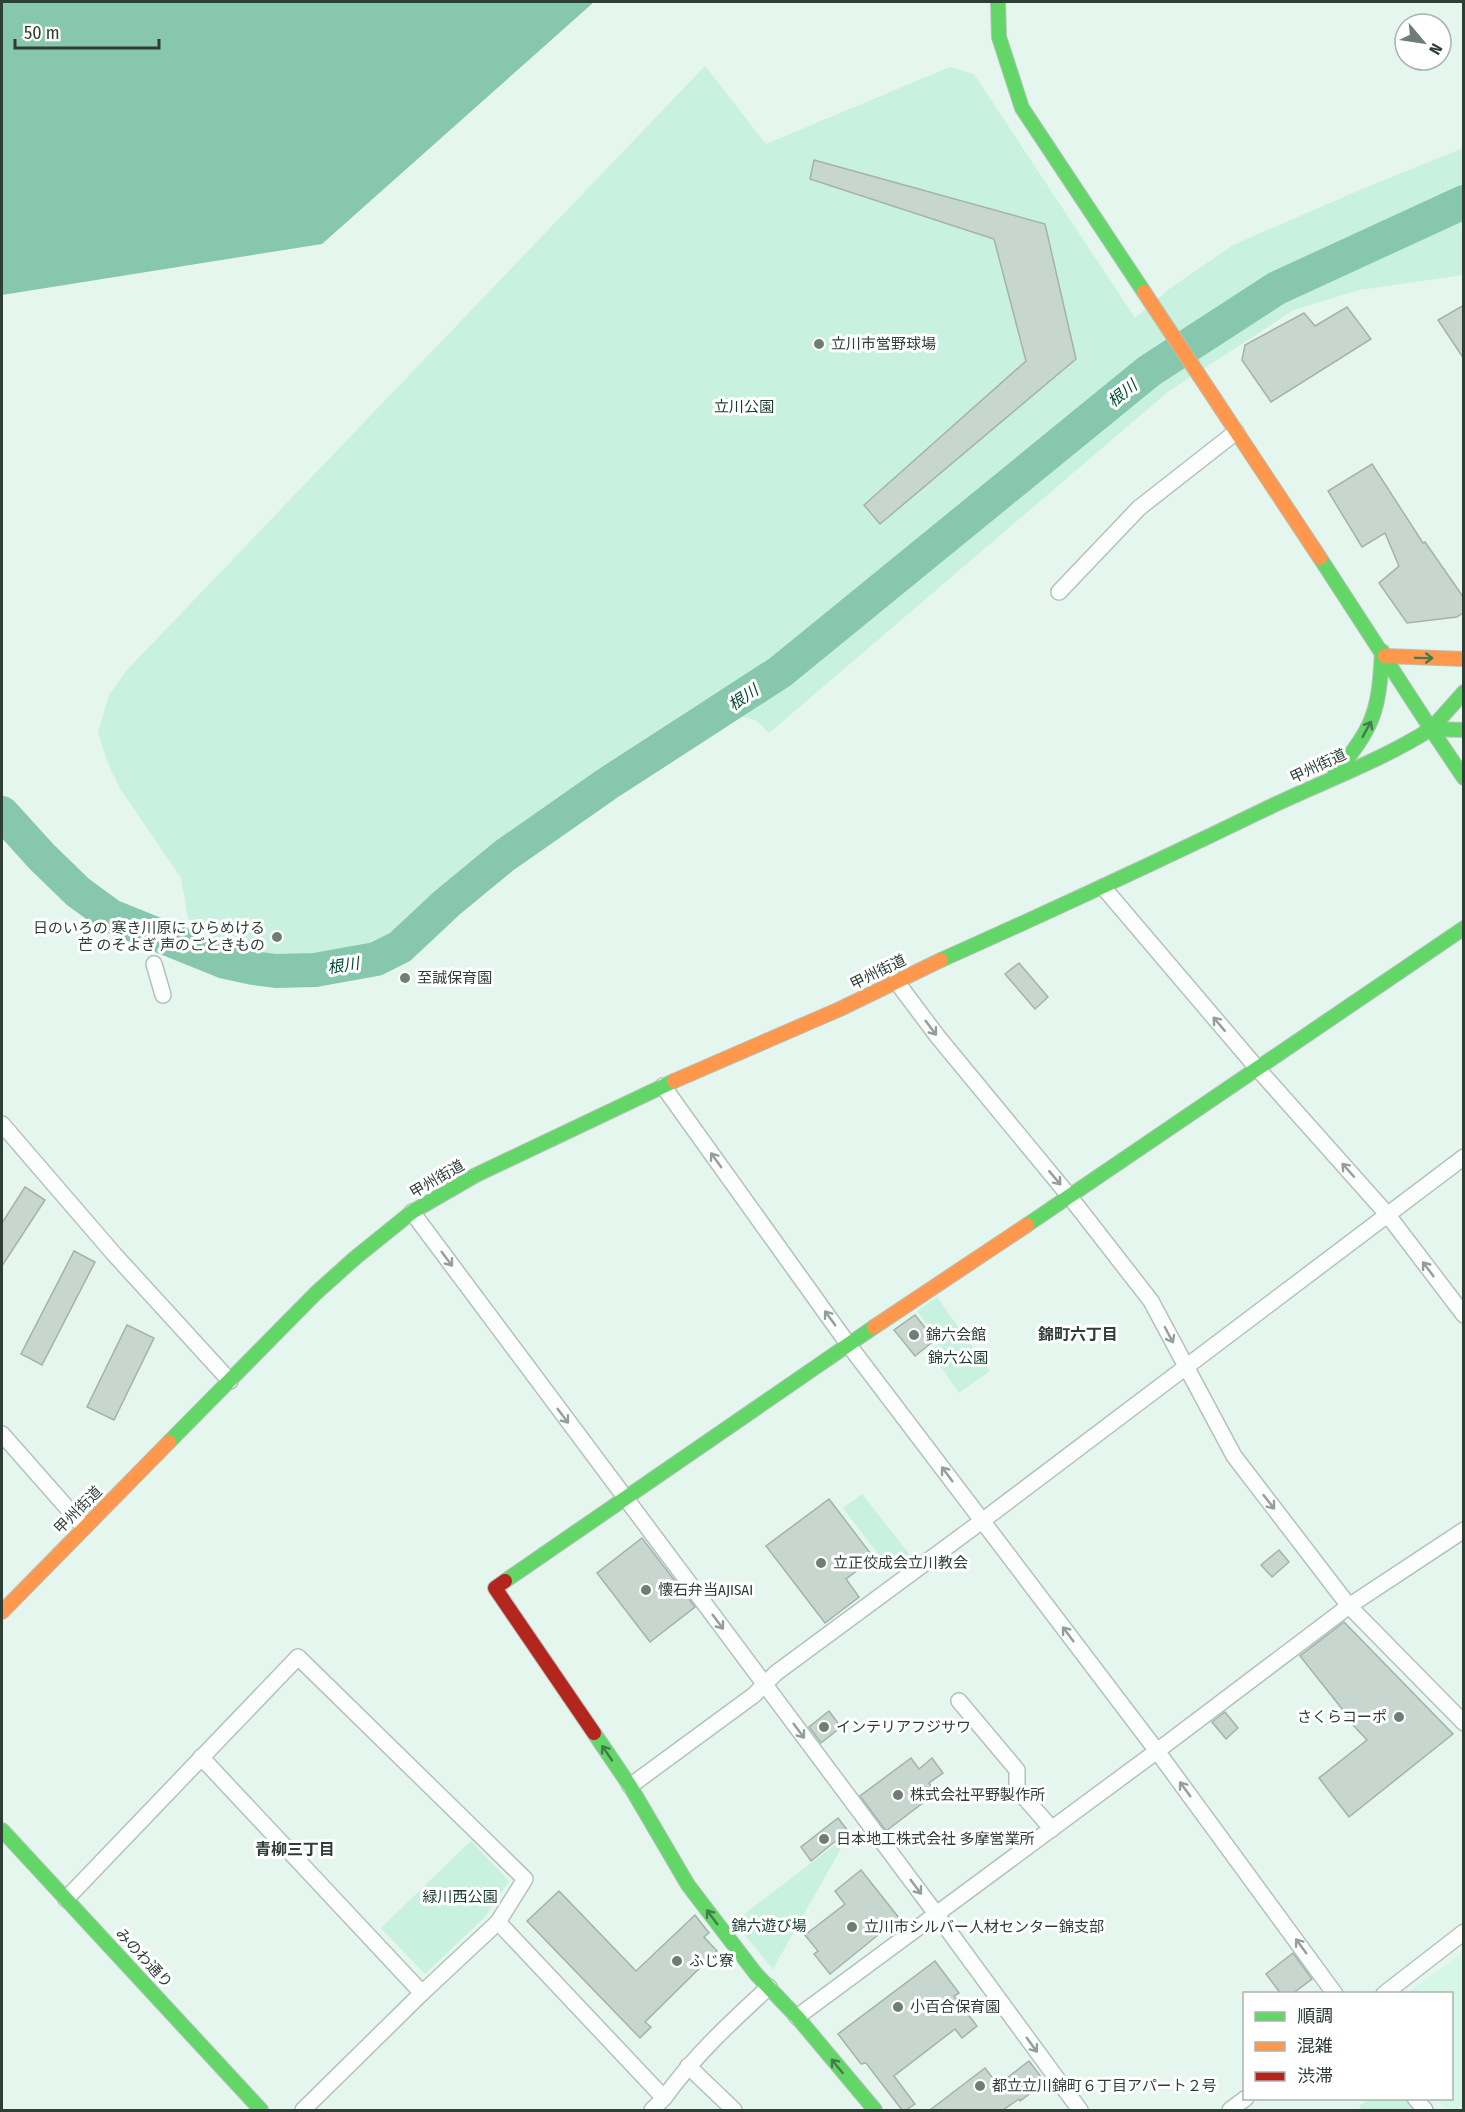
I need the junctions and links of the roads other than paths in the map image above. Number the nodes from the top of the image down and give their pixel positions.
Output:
1 (998, 2) edge
2 (1236, 432) junction
3 (1059, 592) dead end
4 (1384, 653) junction
5 (1464, 659) edge
6 (1464, 692) edge
7 (1431, 729) junction
8 (1464, 730) edge
9 (1333, 777) junction
10 (1464, 778) edge
11 (1103, 887) junction
12 (1464, 928) edge
13 (154, 964) dead end
14 (896, 981) junction
15 (163, 995) dead end
16 (1257, 1068) junction
17 (663, 1086) junction
18 (2, 1124) edge
19 (1464, 1156) edge
20 (1070, 1197) junction
21 (412, 1212) junction
22 (1387, 1214) junction
23 (1464, 1315) edge
24 (848, 1344) junction
25 (1187, 1367) junction
26 (230, 1381) junction
27 (2, 1434) edge
28 (625, 1499) junction
29 (982, 1521) junction
30 (84, 1527) junction
31 (1464, 1530) edge
32 (1349, 1606) junction
33 (2, 1612) edge
34 (764, 1684) junction
35 (959, 1701) dead end
36 (1464, 1723) edge
37 (1157, 1751) junction
38 (201, 1757) junction
39 (630, 1786) junction
40 (1052, 1829) junction
41 (2, 1830) edge
42 (66, 1899) junction
43 (937, 1915) junction
44 (498, 1922) junction
45 (1464, 1932) edge
46 (769, 1987) junction
47 (1334, 1992) edge
48 (1387, 1992) edge
49 (422, 1993) junction
50 (797, 2017) junction
51 (688, 2066) junction
52 (664, 2098) junction
53 (1243, 2100) edge
54 (261, 2110) edge
55 (303, 2110) edge
56 (652, 2110) edge
57 (734, 2110) edge
58 (875, 2110) edge
59 (1080, 2110) edge
60 (1230, 2110) edge

1 - 2 main road
2 - 3 street
2 - 4 main road
4 -> 5 main road
4 - 7 main road
9 -> 4 main road
6 - 7 main road, 甲州街道
7 - 8 main road
7 - 9 main road, 甲州街道
7 - 10 main road
9 - 11 main road, 甲州街道
11 - 14 main road, 甲州街道
16 -> 11 street
12 - 16 main road
13 - 15 street
14 - 17 main road, 甲州街道
14 -> 20 street
16 - 20 main road
22 -> 16 street
17 - 21 main road, 甲州街道
24 -> 17 street
18 - 26 street
19 - 22 street
20 - 24 main road
20 -> 25 street
21 - 26 main road, 甲州街道
21 -> 28 street
23 -> 22 street
22 - 25 street
24 - 28 main road
29 -> 24 street
25 - 29 street
25 -> 32 street
26 - 30 main road, 甲州街道
27 - 30 street
28 -> 34 street
39 -> 28 main road
29 - 34 street
37 -> 29 street
30 - 33 main road, 甲州街道
31 - 32 street
32 - 36 street
32 - 37 street
34 - 39 street
34 -> 43 street
35 - 40 street
37 - 40 street
47 -> 37 street
38 - 42 street
38 - 44 street
38 - 49 street
46 -> 39 main road
40 - 43 street
41 - 42 main road, みのわ通り
42 - 54 main road, みのわ通り
43 - 50 street
43 -> 59 street
44 - 49 street
44 - 52 street
45 - 48 street
46 - 50 main road
46 - 51 street
49 - 55 street
58 -> 50 main road
51 - 52 street
51 - 57 street
52 - 56 street
53 - 60 street

